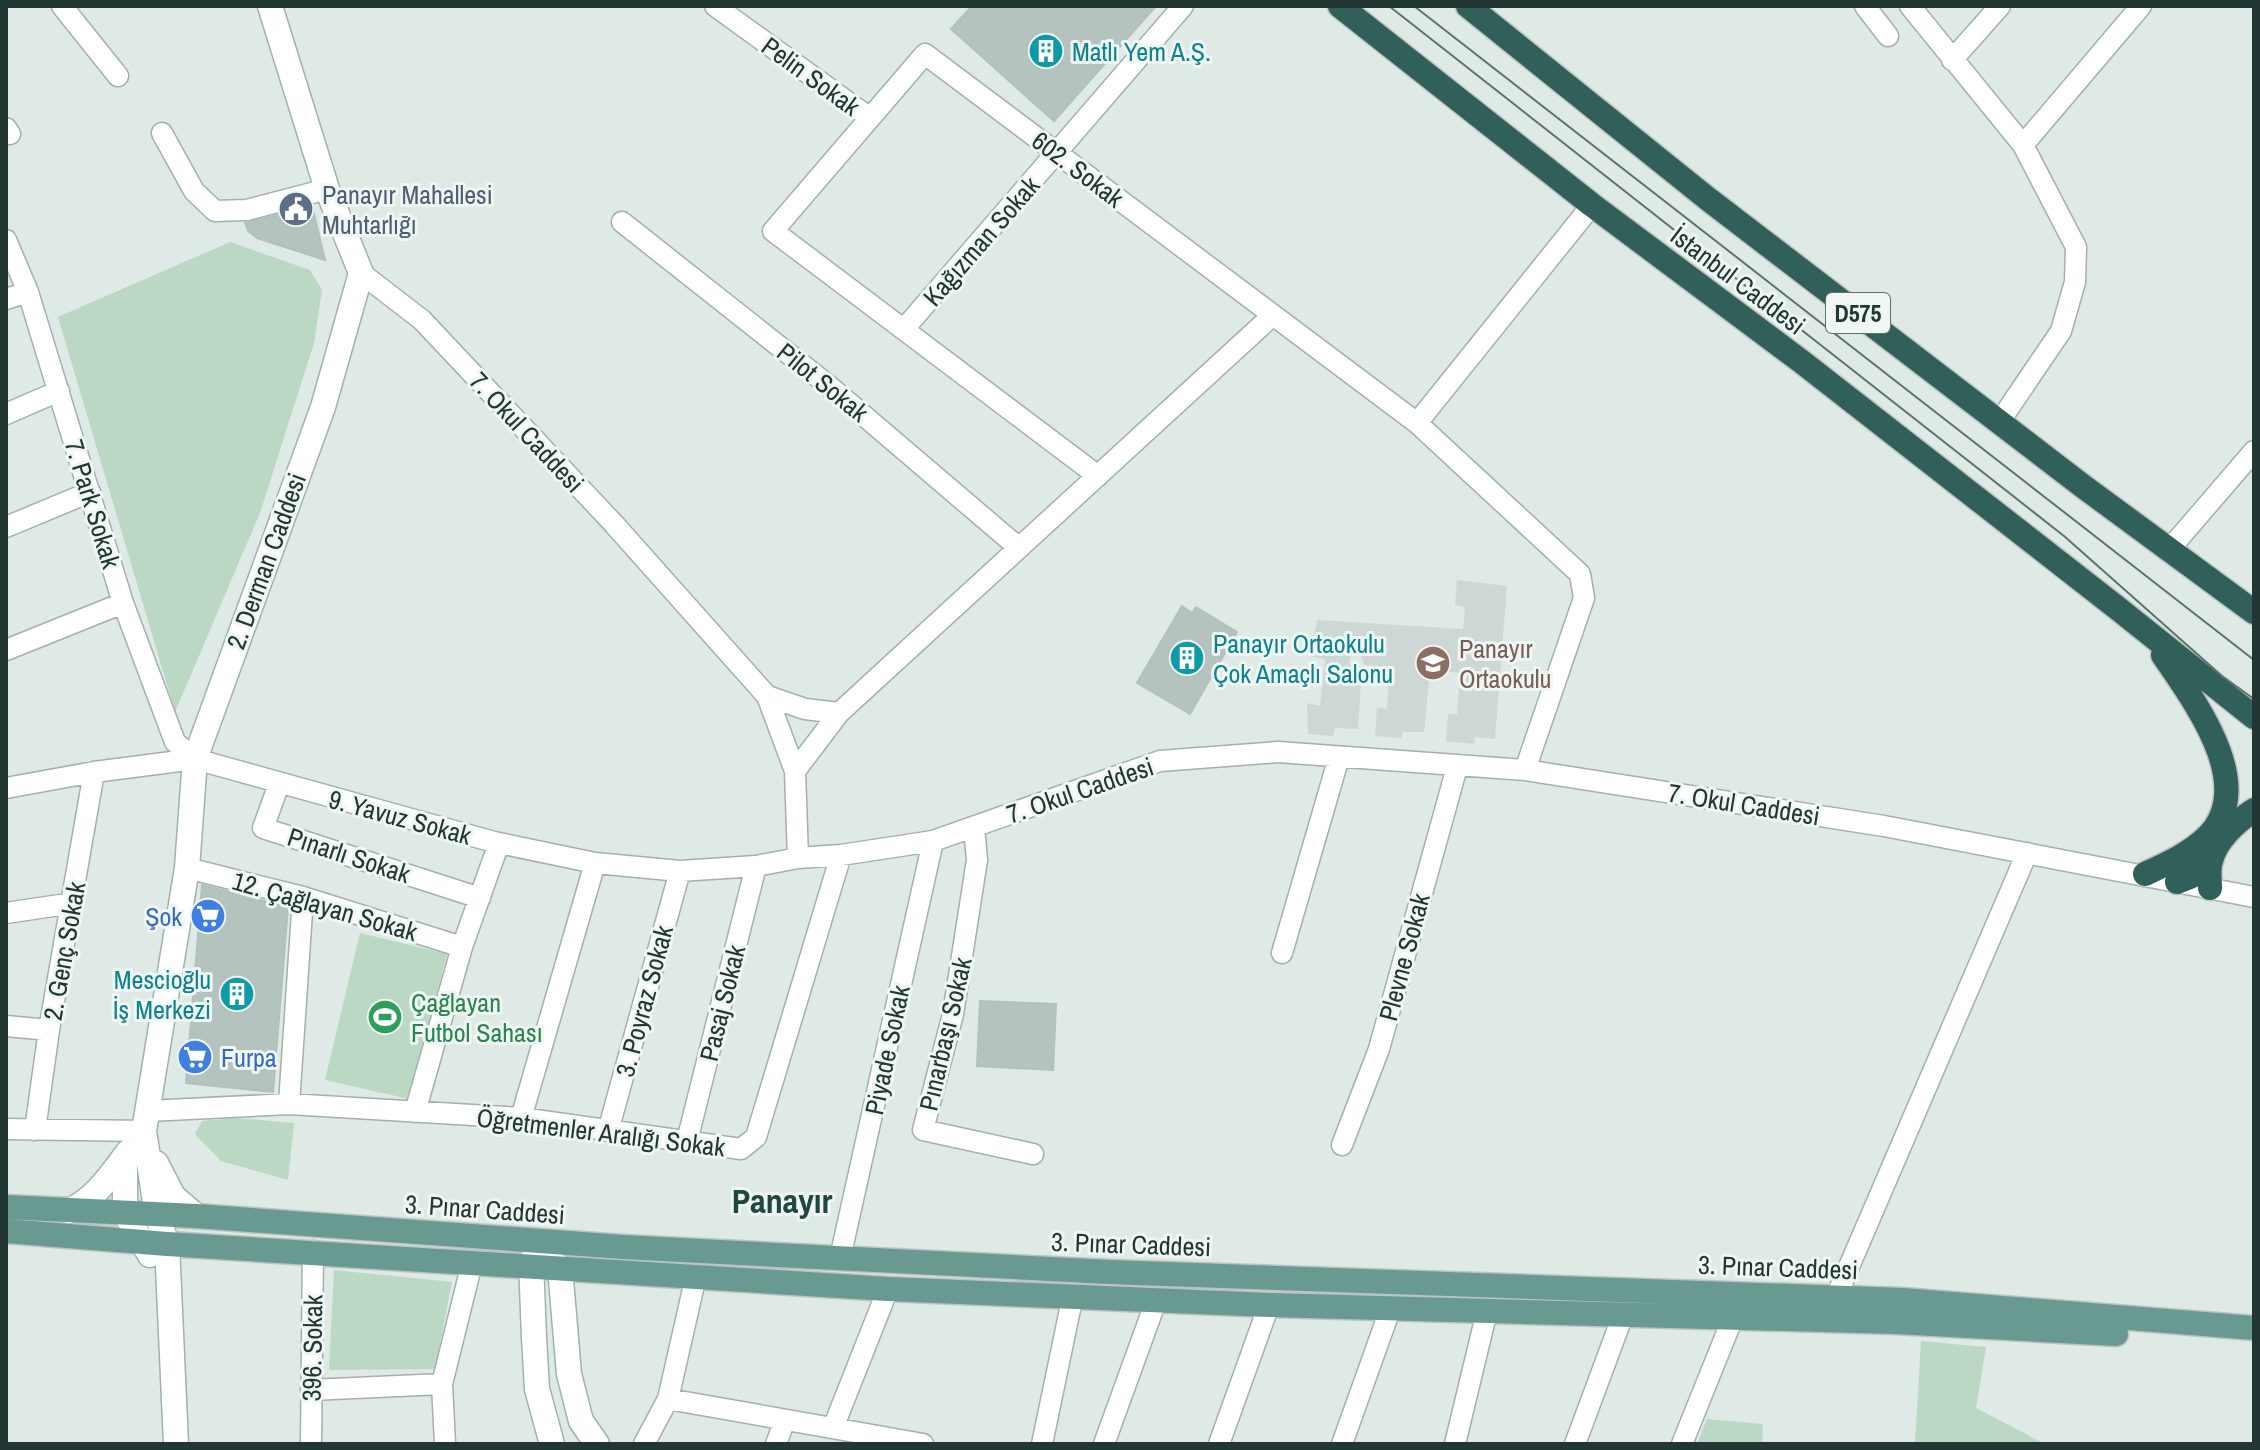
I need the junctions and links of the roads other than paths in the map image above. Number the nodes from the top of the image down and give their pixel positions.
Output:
1 (62, 6) edge
2 (270, 6) edge
3 (715, 6) edge
4 (1183, 6) edge
5 (1340, 6) edge
6 (1468, 6) edge
7 (1865, 6) edge
8 (1910, 6) edge
9 (2000, 6) edge
10 (2141, 6) edge
11 (1888, 36) dead end
12 (1952, 60) junction
13 (118, 76) dead end
14 (870, 118) junction
15 (162, 133) dead end
16 (2023, 145) junction
17 (1057, 154) junction
18 (327, 189) junction
19 (1592, 205) junction
20 (622, 222) dead end
21 (6, 240) edge
22 (361, 273) junction
23 (28, 292) junction
24 (6, 299) edge
25 (1273, 315) junction
26 (904, 329) junction
27 (59, 391) junction
28 (6, 414) edge
29 (2000, 421) junction
30 (1417, 423) junction
31 (2254, 451) edge
32 (1098, 476) junction
33 (90, 492) junction
34 (6, 527) edge
35 (1019, 548) junction
36 (2168, 551) junction
37 (123, 603) junction
38 (2254, 612) edge
39 (2146, 630) junction
40 (6, 650) edge
41 (767, 696) junction
42 (839, 713) junction
43 (2254, 717) edge
44 (1339, 757) junction
45 (195, 759) junction
46 (1457, 767) junction
47 (1525, 770) junction
48 (795, 771) junction
49 (94, 772) junction
50 (279, 784) junction
51 (6, 788) edge
52 (2254, 810) edge
53 (974, 827) junction
54 (933, 841) junction
55 (499, 843) junction
56 (2027, 853) junction
57 (841, 855) junction
58 (798, 858) junction
59 (2210, 861) junction
60 (595, 863) junction
61 (756, 866) junction
62 (187, 868) junction
63 (680, 871) junction
64 (2145, 874) junction
65 (2177, 882) junction
66 (2210, 888) junction
67 (303, 897) junction
68 (2254, 897) edge
69 (480, 898) junction
70 (73, 903) junction
71 (6, 913) edge
72 (462, 947) junction
73 (1282, 953) dead end
74 (6, 1026) edge
75 (49, 1030) junction
76 (289, 1104) junction
77 (415, 1112) junction
78 (521, 1118) junction
79 (146, 1121) junction
80 (6, 1129) edge
81 (35, 1130) junction
82 (608, 1131) junction
83 (687, 1141) junction
84 (1342, 1145) dead end
85 (1033, 1154) dead end
86 (125, 1156) junction
87 (6, 1207) edge
88 (69, 1211) junction
89 (125, 1213) junction
90 (157, 1215) junction
91 (196, 1216) junction
92 (6, 1231) edge
93 (502, 1238) junction
94 (142, 1241) junction
95 (167, 1244) junction
96 (623, 1247) junction
97 (313, 1251) junction
98 (840, 1258) junction
99 (536, 1259) junction
100 (472, 1263) junction
101 (560, 1268) junction
102 (696, 1276) junction
103 (888, 1289) junction
104 (1073, 1295) junction
105 (1836, 1297) junction
106 (1156, 1301) junction
107 (1269, 1305) junction
108 (1391, 1307) junction
109 (169, 1309) junction
110 (1487, 1311) junction
111 (1623, 1315) junction
112 (1732, 1320) junction
113 (1820, 1321) junction
114 (2254, 1328) edge
115 (2254, 1341) edge
116 (442, 1384) junction
117 (311, 1390) junction
118 (668, 1399) junction
119 (785, 1420) junction
120 (833, 1428) junction
121 (912, 1443) edge
122 (176, 1444) edge
123 (311, 1444) edge
124 (445, 1444) edge
125 (552, 1444) edge
126 (597, 1444) edge
127 (644, 1444) edge
128 (776, 1444) edge
129 (1042, 1444) edge
130 (1104, 1444) edge
131 (1219, 1444) edge
132 (1342, 1444) edge
133 (1455, 1444) edge
134 (1575, 1444) edge
135 (1682, 1444) edge

1 - 13 street
2 - 18 main road
3 - 14 street, Pelin Sokak
4 - 17 street, Kağızman Sokak
5 - 19 highway, İstanbul Caddesi
6 - 29 highway, İstanbul Caddesi / D575
7 - 11 street
8 - 12 street
9 - 12 street
10 - 16 street
12 - 16 street
14 - 17 street, 602. Sokak
14 - 26 street, 602. Sokak
15 - 18 street
16 - 29 street
17 - 25 street, 602. Sokak
17 - 26 street, Kağızman Sokak
18 - 22 main road
19 - 30 street
19 - 39 highway, İstanbul Caddesi
20 - 35 street, Pilot Sokak
21 - 23 street, 7. Park Sokak
22 - 41 street, 7. Okul Caddesi
22 - 45 main road, 2. Derman Caddesi
23 - 24 street
23 - 27 street, 7. Park Sokak
25 - 30 street, 602. Sokak
25 - 32 street
26 - 32 street
27 - 28 street
27 - 33 street, 7. Park Sokak
29 - 36 highway, İstanbul Caddesi / D575
30 - 47 street, 602. Sokak
31 - 36 street
32 - 35 street
33 - 34 street
33 - 37 street, 7. Park Sokak
35 - 42 street
36 - 38 highway, İstanbul Caddesi / D575
37 - 40 street
37 - 45 street, 7. Park Sokak
39 - 43 highway, İstanbul Caddesi
39 - 64 highway
41 - 42 street
41 - 48 street, 7. Okul Caddesi
42 - 48 street
44 - 46 street, 7. Okul Caddesi
44 - 53 street, 7. Okul Caddesi
44 - 73 street
45 - 49 street, 9. Yavuz Sokak
45 - 50 street, 9. Yavuz Sokak
45 - 62 main road, 2. Derman Caddesi
46 - 47 street, 7. Okul Caddesi
46 - 84 street, Plevne Sokak
47 - 56 street, 7. Okul Caddesi
48 - 58 street, 7. Okul Caddesi
49 - 51 street, 9. Yavuz Sokak
49 - 70 street, 2. Genç Sokak
50 - 55 street, 9. Yavuz Sokak
50 - 69 street, Pınarlı Sokak
52 - 59 highway
53 - 54 street, 7. Okul Caddesi
53 - 85 street, Pınarbaşı Sokak
54 - 57 street, 7. Okul Caddesi
54 - 98 street, Piyade Sokak
55 - 60 street, 9. Yavuz Sokak
55 - 69 street
56 - 64 street, 7. Okul Caddesi
56 - 105 street
57 - 58 street, 7. Okul Caddesi
57 - 83 street, Öğretmenler Aralığı Sokak
58 - 61 street, 9. Yavuz Sokak
59 - 65 highway
59 - 66 highway
60 - 63 street, 9. Yavuz Sokak
60 - 78 street
61 - 63 street, 9. Yavuz Sokak
61 - 83 street, Pasaj Sokak
62 - 67 street, 12. Çağlayan Sokak
62 - 79 main road, 2. Derman Caddesi
63 - 82 street, 3. Poyraz Sokak
64 - 65 street, 7. Okul Caddesi
65 - 66 street, 7. Okul Caddesi
66 - 68 street, 7. Okul Caddesi
67 - 72 street, 12. Çağlayan Sokak
67 - 76 street
69 - 72 street
70 - 71 street
70 - 75 street, 2. Genç Sokak
72 - 77 street
74 - 75 street
75 - 81 street, 2. Genç Sokak
76 - 77 street, Öğretmenler Aralığı Sokak
76 - 79 street, Öğretmenler Aralığı Sokak
77 - 78 street, Öğretmenler Aralığı Sokak
78 - 82 street, Öğretmenler Aralığı Sokak
79 - 81 street, Öğretmenler Aralığı Sokak
79 - 86 main road
79 - 90 main road
79 - 91 main road
80 - 81 street, Öğretmenler Aralığı Sokak
82 - 83 street, Öğretmenler Aralığı Sokak
86 - 88 main road
86 - 89 main road
87 - 88 main road, 3. Pınar Caddesi
88 - 89 main road, 3. Pınar Caddesi
89 - 90 main road, 3. Pınar Caddesi
89 - 94 main road
90 - 91 main road, 3. Pınar Caddesi
90 - 95 main road
91 - 93 main road, 3. Pınar Caddesi
92 - 94 main road, 3. Pınar Caddesi
93 - 96 main road, 3. Pınar Caddesi
93 - 99 main road
94 - 95 main road, 3. Pınar Caddesi
94 - 109 main road
95 - 97 main road, 3. Pınar Caddesi
95 - 109 main road
96 - 98 main road, 3. Pınar Caddesi
96 - 99 main road
97 - 100 main road, 3. Pınar Caddesi
97 - 117 street, 396. Sokak
98 - 105 main road, 3. Pınar Caddesi
99 - 100 main road, 3. Pınar Caddesi
99 - 101 main road, 3. Pınar Caddesi
99 - 125 main road
100 - 116 street
101 - 102 main road, 3. Pınar Caddesi
101 - 126 main road
102 - 103 main road, 3. Pınar Caddesi
102 - 118 street
103 - 104 main road, 3. Pınar Caddesi
103 - 120 street
104 - 106 main road, 3. Pınar Caddesi
104 - 129 street
105 - 113 street
105 - 114 main road, 3. Pınar Caddesi
106 - 107 main road, 3. Pınar Caddesi
106 - 130 street
107 - 108 main road, 3. Pınar Caddesi
107 - 131 street
108 - 110 main road, 3. Pınar Caddesi
108 - 132 street
109 - 122 main road
110 - 111 main road, 3. Pınar Caddesi
110 - 133 street
111 - 112 main road, 3. Pınar Caddesi
111 - 134 street
112 - 113 main road, 3. Pınar Caddesi
112 - 135 street
113 - 115 main road, 3. Pınar Caddesi
116 - 117 street
116 - 124 street
117 - 123 street, 396. Sokak
118 - 119 street
118 - 127 street
119 - 120 street
119 - 128 street
120 - 121 street

